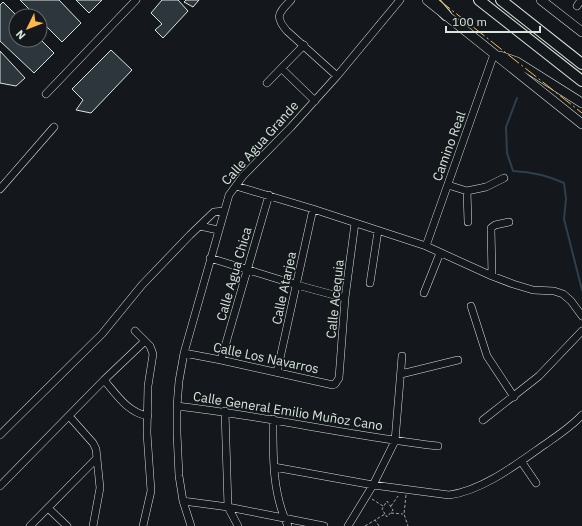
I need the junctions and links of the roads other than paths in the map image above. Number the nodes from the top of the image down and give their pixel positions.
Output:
1 (136, 0) edge
2 (291, 0) edge
3 (400, 0) edge
4 (427, 0) edge
5 (433, 0) edge
6 (479, 0) edge
7 (501, 0) edge
8 (541, 0) edge
9 (446, 15) junction
10 (582, 32) edge
11 (304, 45) junction
12 (494, 54) junction
13 (582, 64) edge
14 (282, 69) junction
15 (337, 76) junction
16 (582, 81) edge
17 (267, 83) dead end
18 (46, 94) dead end
19 (315, 101) junction
20 (582, 103) edge
21 (582, 124) edge
22 (54, 127) dead end
23 (504, 178) dead end
24 (448, 185) junction
25 (236, 186) junction
26 (0, 189) edge
27 (467, 191) junction
28 (269, 195) junction
29 (312, 209) junction
30 (224, 211) junction
31 (468, 222) dead end
32 (509, 222) dead end
33 (355, 223) junction
34 (200, 226) junction
35 (218, 230) junction
36 (378, 231) junction
37 (426, 246) junction
38 (440, 253) junction
39 (210, 258) junction
40 (247, 270) junction
41 (492, 276) junction
42 (370, 283) dead end
43 (297, 285) junction
44 (424, 293) dead end
45 (345, 298) junction
46 (471, 306) dead end
47 (582, 316) edge
48 (135, 331) dead end
49 (582, 331) edge
50 (145, 341) junction
51 (184, 353) junction
52 (402, 356) dead end
53 (221, 360) junction
54 (458, 360) dead end
55 (278, 372) junction
56 (401, 374) junction
57 (339, 378) joint
58 (104, 380) junction
59 (514, 397) junction
60 (177, 406) junction
61 (225, 411) junction
62 (582, 415) edge
63 (69, 416) junction
64 (148, 416) junction
65 (273, 419) junction
66 (483, 420) dead end
67 (0, 434) edge
68 (395, 441) junction
69 (438, 446) dead end
70 (97, 458) junction
71 (521, 461) junction
72 (274, 467) junction
73 (536, 483) dead end
74 (373, 485) junction
75 (0, 486) edge
76 (183, 501) junction
77 (228, 507) junction
78 (48, 508) junction
79 (284, 517) junction
80 (30, 526) edge
81 (67, 526) edge
82 (93, 526) edge
83 (143, 526) edge
84 (191, 526) edge
85 (238, 526) edge
86 (288, 526) edge
87 (324, 526) edge
88 (348, 526) edge

1 - 18 street
2 - 11 street
3 - 15 street, Calle Agua Grande
4 - 9 main road
5 - 9 highway
6 - 16 highway
7 - 13 highway
8 - 10 main road
9 - 12 main road
11 - 14 street
11 - 15 street
12 - 20 main road
12 - 21 main road
12 - 24 street, Camino Real
14 - 17 street
14 - 19 street
15 - 19 street, Calle Agua Grande
19 - 25 street, Calle Agua Grande
22 - 26 street
23 - 27 street
24 - 27 street
24 - 37 street, Camino Real
25 - 28 street
25 - 30 street, Calle Agua Grande
27 - 31 street
28 - 29 street
28 - 40 street, Calle Agua Chica
29 - 33 street
29 - 43 street, Calle Atarjea
30 - 34 street
30 - 35 street, Calle Agua Grande
32 - 41 street
33 - 36 street
33 - 45 street, Calle Acequia
34 - 35 street
34 - 67 street
35 - 39 street, Calle Agua Grande
36 - 37 street
36 - 42 street
37 - 38 street
38 - 41 street
38 - 44 street
39 - 40 street
39 - 51 street, Calle Agua Grande
40 - 43 street
40 - 53 street, Calle Agua Chica
41 - 47 street
43 - 45 street
43 - 55 street, Calle Atarjea
45 - 57 street, Calle Acequia
46 - 59 street
48 - 50 street
49 - 59 street
50 - 58 street
50 - 64 street
51 - 53 street, Calle Los Navarros
51 - 60 street, Calle Agua Grande
52 - 56 street
53 - 55 street, Calle Los Navarros
54 - 56 street
55 - 57 street, Calle Los Navarros
56 - 68 street
58 - 63 street
58 - 64 street
59 - 66 street
60 - 61 street, Calle General Emilio Muñoz Cano
60 - 76 street, Calle Agua Grande
61 - 65 street, Calle General Emilio Muñoz Cano
61 - 77 street
62 - 71 street
63 - 70 street
63 - 75 street
64 - 83 street
65 - 68 street, Calle General Emilio Muñoz Cano
65 - 72 street
68 - 69 street, Calle General Emilio Muñoz Cano
68 - 74 street
70 - 78 street
70 - 82 street
71 - 73 street
71 - 74 street
72 - 74 street
72 - 79 street
74 - 88 street
76 - 77 street
76 - 84 street, Calle Agua Grande
77 - 79 street
77 - 85 street
78 - 80 street
78 - 81 street
79 - 86 street
79 - 87 street

